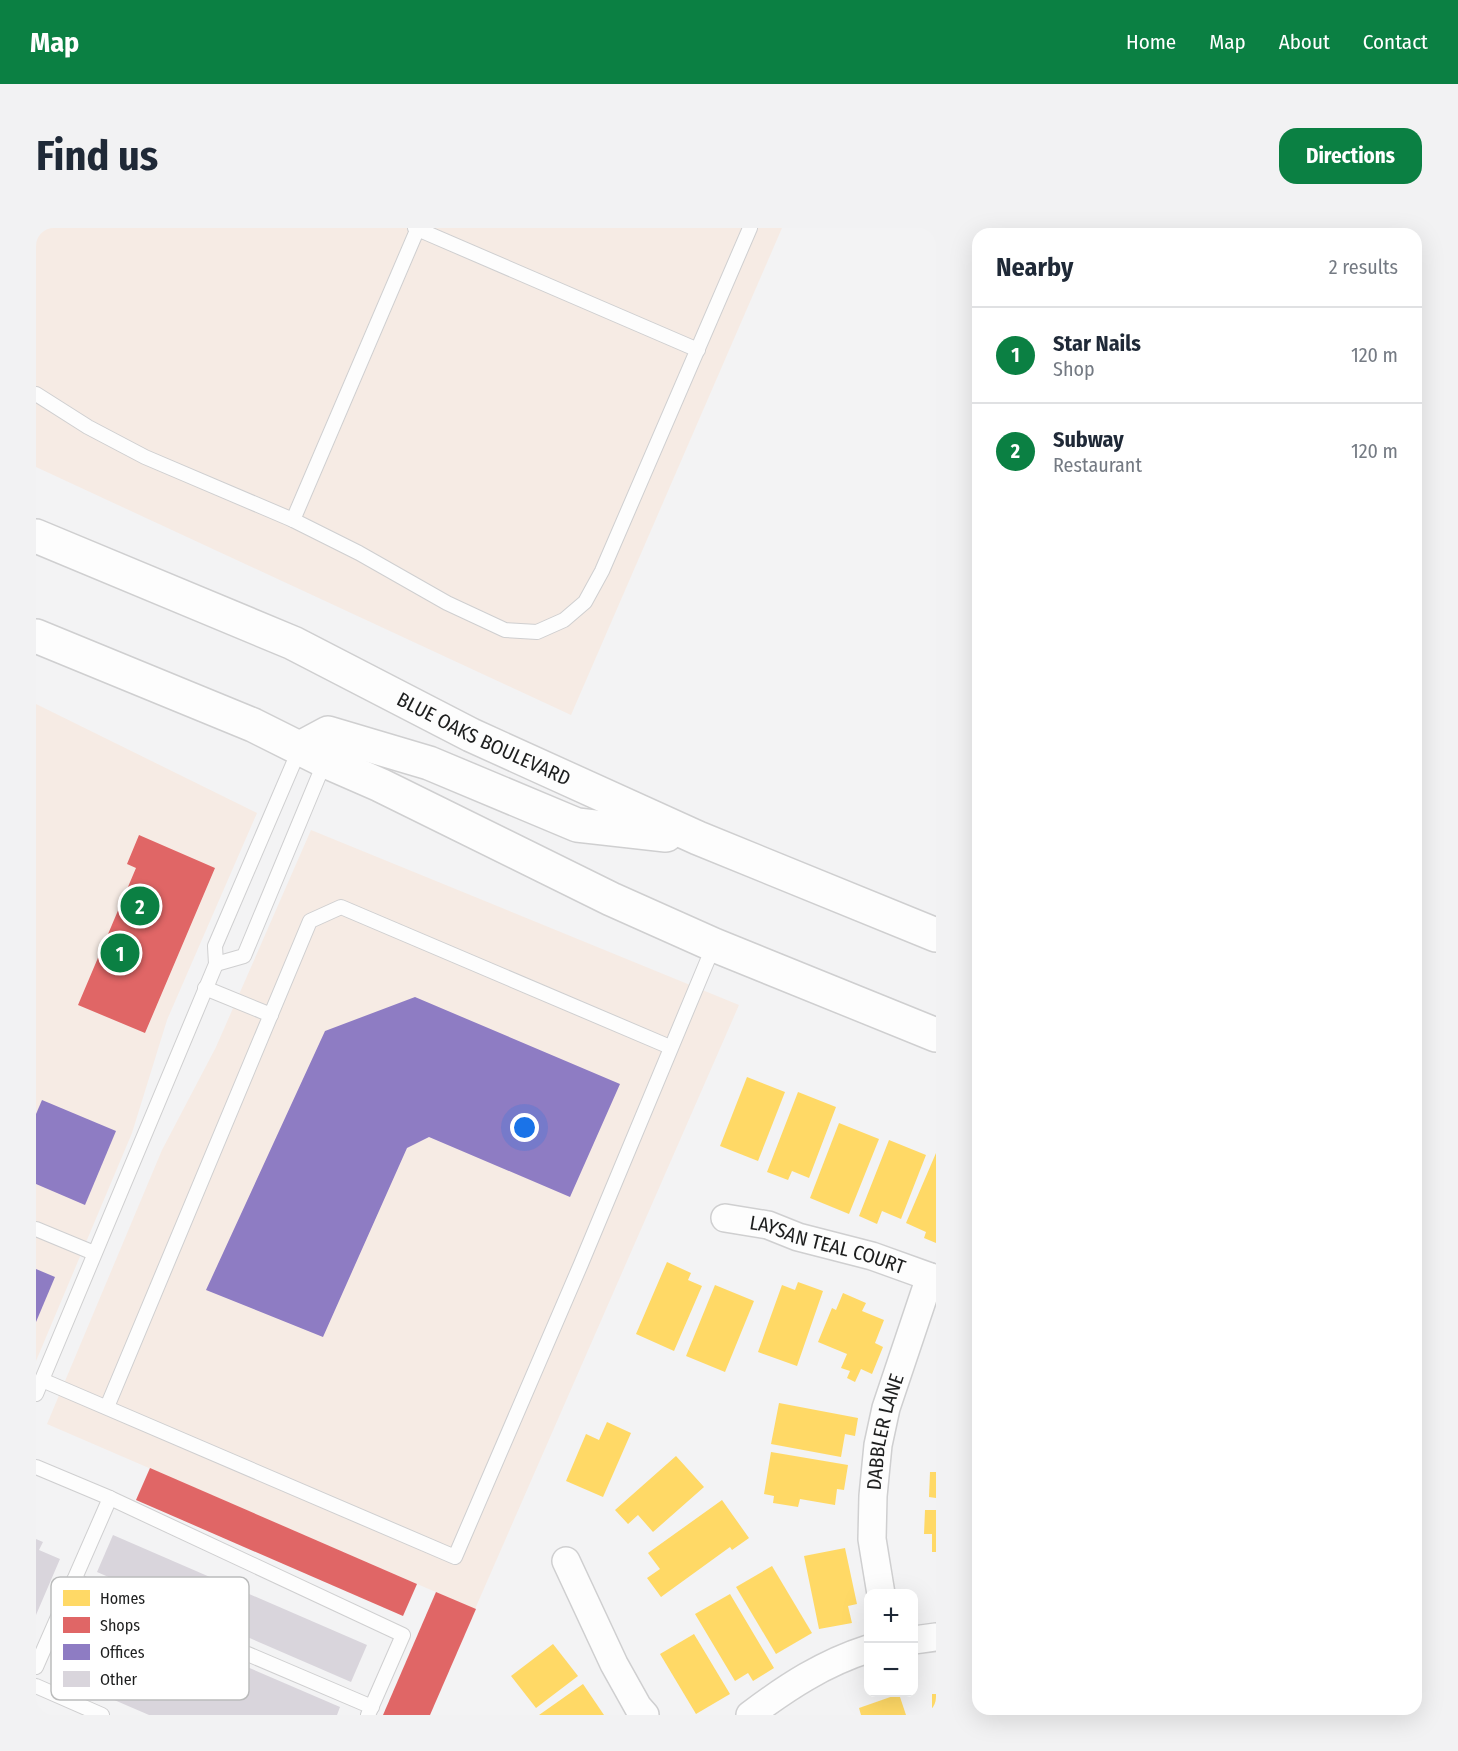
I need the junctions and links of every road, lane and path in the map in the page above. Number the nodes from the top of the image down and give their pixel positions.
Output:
1 (417, 228) edge
2 (750, 228) edge
3 (698, 350) junction
4 (36, 394) edge
5 (293, 520) junction
6 (36, 536) edge
7 (36, 636) edge
8 (312, 755) junction
9 (698, 838) junction
10 (936, 935) edge
11 (714, 945) junction
12 (216, 964) junction
13 (205, 988) junction
14 (271, 1015) junction
15 (936, 1035) edge
16 (670, 1047) junction
17 (725, 1218) dead end
18 (36, 1229) edge
19 (94, 1253) junction
20 (933, 1278) edge
21 (42, 1380) junction
22 (36, 1394) edge
23 (106, 1407) junction
24 (36, 1467) edge
25 (110, 1498) junction
26 (566, 1561) dead end
27 (75, 1577) edge
28 (880, 1589) edge
29 (51, 1633) edge
30 (936, 1637) edge
31 (918, 1639) edge
32 (864, 1650) edge
33 (249, 1657) edge
34 (36, 1667) edge
35 (36, 1686) edge
36 (51, 1693) edge
37 (68, 1700) edge
38 (370, 1711) edge
39 (102, 1715) edge
40 (645, 1715) edge
41 (750, 1715) edge

1 - 3 lane
1 - 5 lane
2 - 3 lane
3 - 5 lane
4 - 5 lane
6 - 9 main road, BLUE OAKS BOULEVARD
7 - 8 main road
8 - 9 main road
8 - 11 main road
8 - 12 lane
8 - 12 lane
9 - 10 main road, BLUE OAKS BOULEVARD
11 - 15 main road
11 - 16 lane
12 - 13 lane
13 - 14 lane
13 - 19 lane
14 - 16 lane
14 - 23 lane
16 - 23 lane
17 - 20 street, LAYSAN TEAL COURT
18 - 19 lane
19 - 21 lane
20 - 28 street, DABBLER LANE
21 - 22 lane
21 - 23 lane
24 - 25 lane
25 - 27 lane
25 - 38 lane
26 - 40 street
29 - 34 lane
30 - 31 street
32 - 41 street
33 - 38 lane
35 - 36 lane
37 - 39 lane

